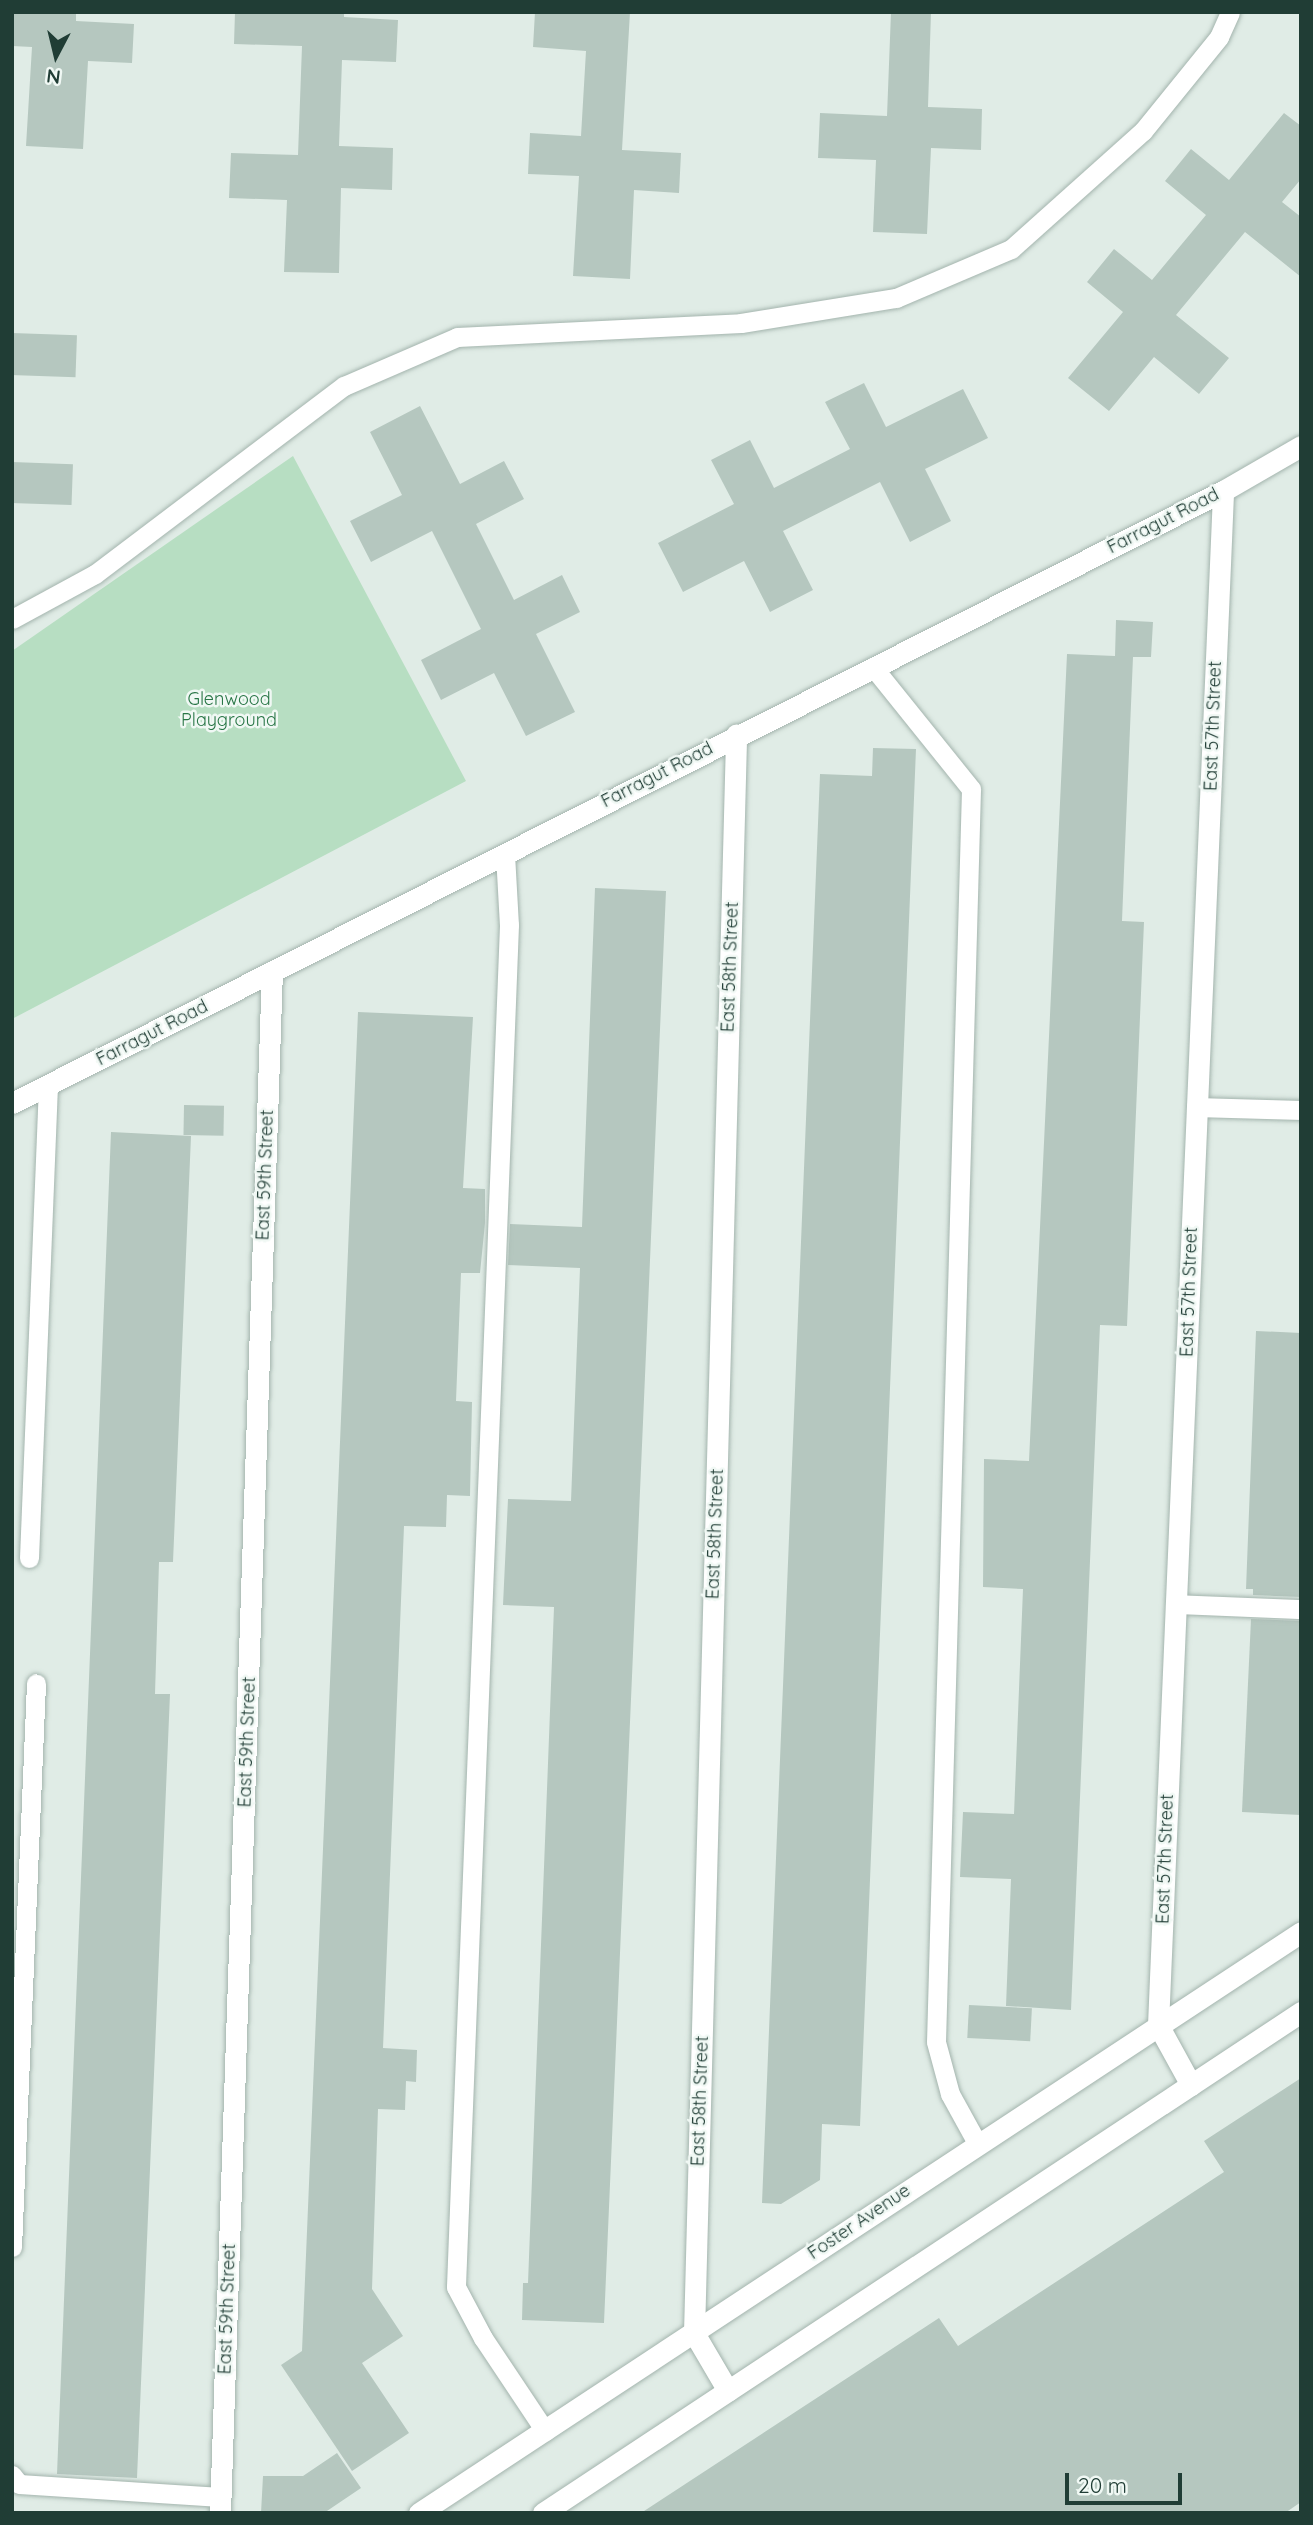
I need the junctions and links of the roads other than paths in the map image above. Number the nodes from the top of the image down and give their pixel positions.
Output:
1 (1230, 12) edge
2 (1301, 446) edge
3 (1223, 491) junction
4 (12, 619) edge
5 (873, 667) junction
6 (736, 735) junction
7 (505, 854) junction
8 (272, 972) junction
9 (48, 1085) junction
10 (12, 1104) edge
11 (1196, 1107) junction
12 (1301, 1110) edge
13 (29, 1559) dead end
14 (1175, 1604) junction
15 (1301, 1609) edge
16 (36, 1684) dead end
17 (1301, 1932) edge
18 (1301, 2012) edge
19 (1158, 2025) junction
20 (1191, 2085) junction
21 (977, 2143) junction
22 (12, 2246) edge
23 (694, 2333) junction
24 (728, 2391) junction
25 (545, 2431) junction
26 (12, 2474) edge
27 (221, 2505) edge
28 (419, 2513) edge
29 (543, 2513) edge

1 - 4 lane
2 - 3 street, Farragut Road
3 - 5 street, Farragut Road
3 - 11 street, East 57th Street
5 - 6 street, Farragut Road
5 - 21 lane
6 - 7 street, Farragut Road
6 - 23 street, East 58th Street
7 - 8 street, Farragut Road
7 - 25 lane
8 - 9 street, Farragut Road
8 - 27 street, East 59th Street
9 - 10 street, Farragut Road
9 - 13 lane
11 - 12 lane
11 - 14 street, East 57th Street
14 - 15 lane
14 - 19 street, East 57th Street
16 - 22 lane
17 - 19 street, Foster Avenue
18 - 20 street
19 - 20 street
19 - 21 street, Foster Avenue
20 - 24 street
21 - 23 street, Foster Avenue
23 - 24 street
23 - 25 street, Foster Avenue
24 - 29 street
25 - 28 street, Foster Avenue
26 - 27 lane

